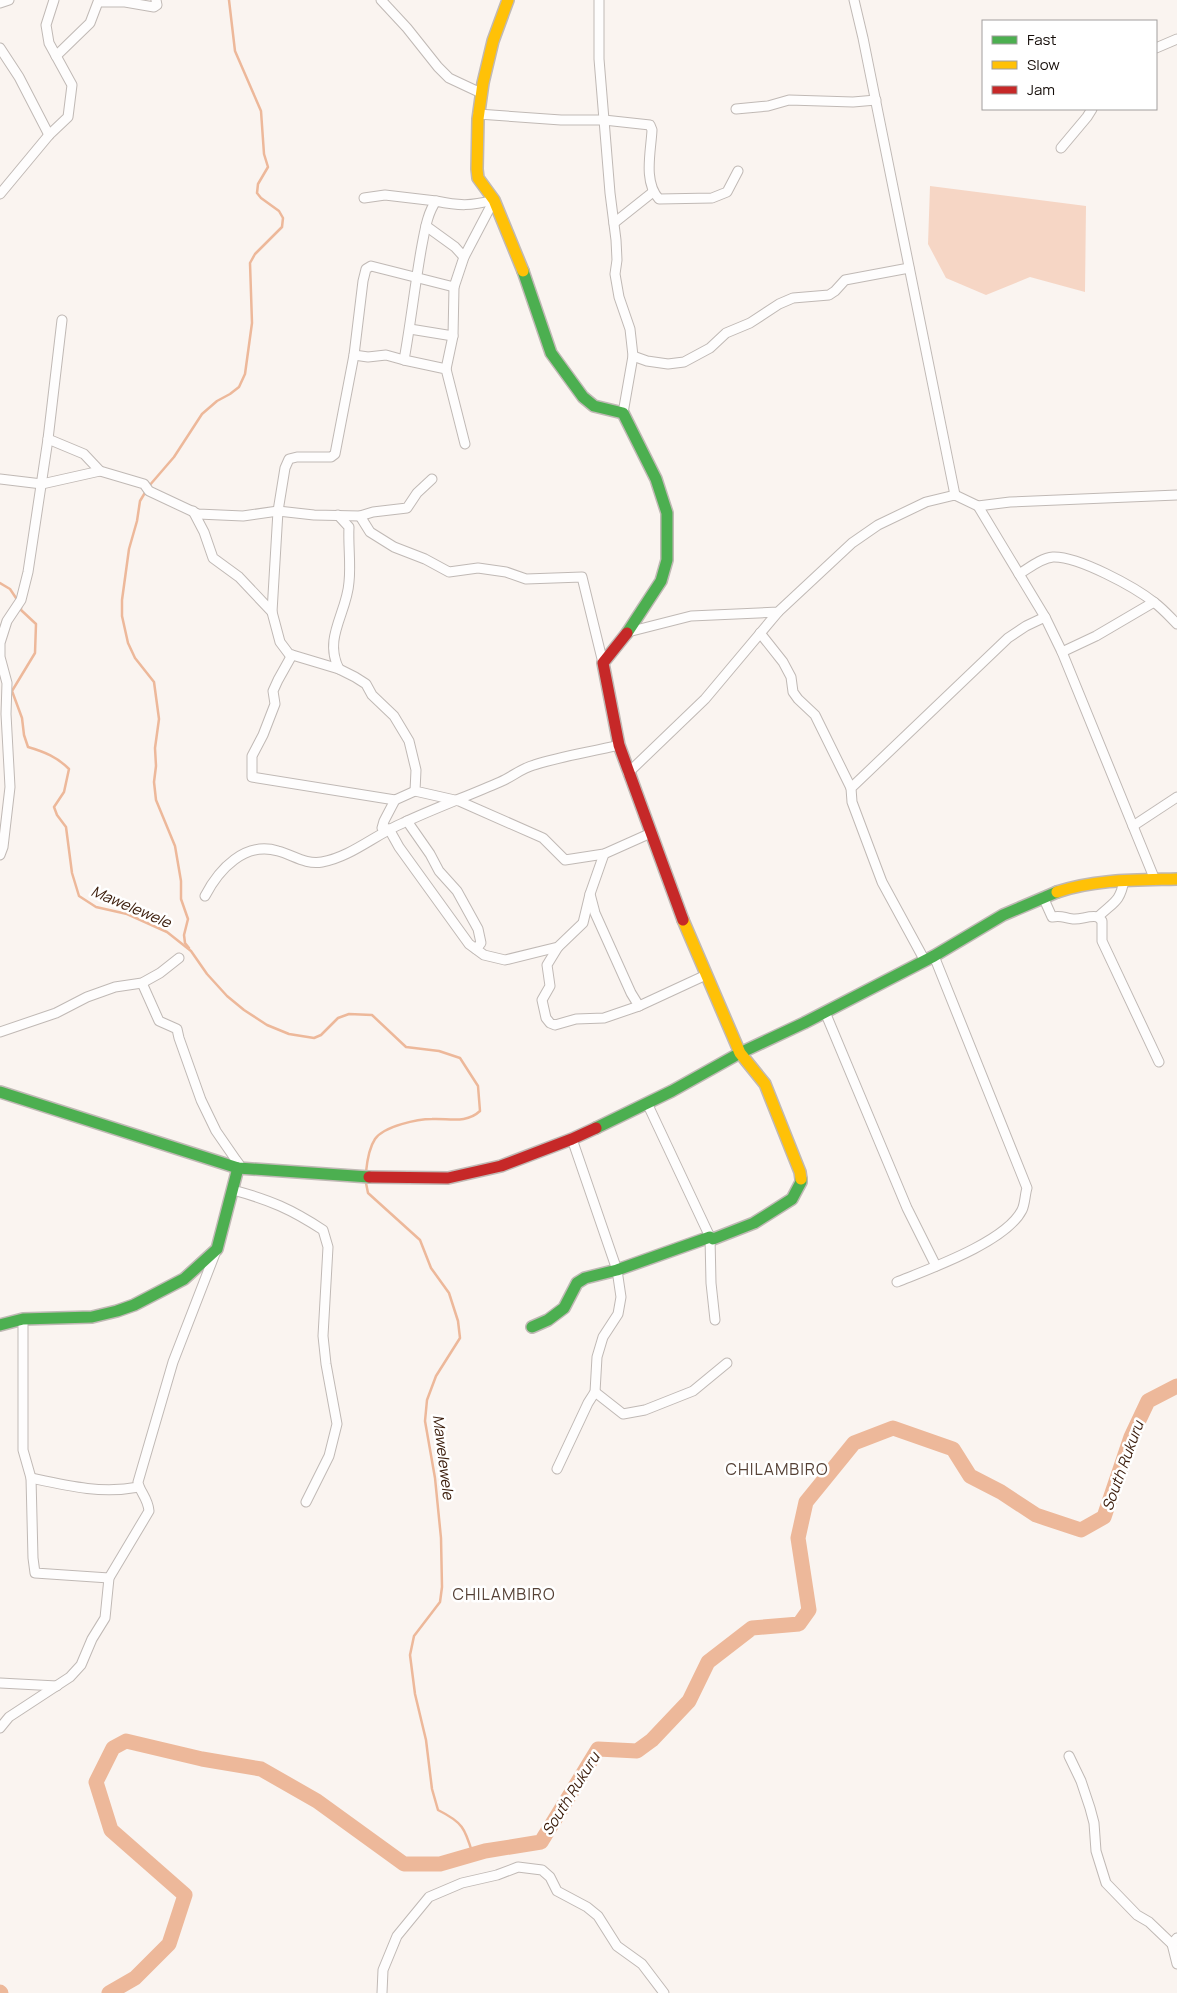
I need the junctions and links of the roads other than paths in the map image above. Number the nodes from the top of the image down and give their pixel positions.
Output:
1 (9, 0) edge
2 (54, 0) edge
3 (156, 0) edge
4 (381, 0) edge
5 (508, 0) edge
6 (599, 0) edge
7 (854, 0) edge
8 (99, 1) edge
9 (0, 3) edge
10 (1177, 39) edge
11 (0, 48) edge
12 (1157, 48) edge
13 (56, 56) junction
14 (481, 93) junction
15 (876, 100) junction
16 (736, 109) dead end
17 (1091, 110) edge
18 (478, 114) junction
19 (604, 120) junction
20 (49, 135) junction
21 (1061, 148) dead end
22 (738, 171) dead end
23 (653, 192) junction
24 (0, 194) edge
25 (364, 198) dead end
26 (494, 200) junction
27 (436, 201) junction
28 (614, 223) junction
29 (426, 226) junction
30 (464, 257) junction
31 (909, 268) junction
32 (416, 277) junction
33 (454, 287) junction
34 (62, 320) dead end
35 (410, 329) junction
36 (453, 336) junction
37 (354, 355) junction
38 (633, 356) junction
39 (404, 360) junction
40 (446, 369) junction
41 (623, 412) junction
42 (48, 439) junction
43 (465, 444) dead end
44 (100, 471) junction
45 (0, 479) edge
46 (432, 479) dead end
47 (42, 484) junction
48 (955, 495) junction
49 (1177, 496) edge
50 (978, 506) junction
51 (278, 511) junction
52 (193, 512) junction
53 (338, 515) junction
54 (360, 516) junction
55 (1019, 574) junction
56 (1154, 602) junction
57 (272, 612) junction
58 (778, 612) junction
59 (1045, 618) junction
60 (1177, 624) edge
61 (628, 632) junction
62 (760, 633) junction
63 (1062, 652) junction
64 (292, 655) junction
65 (0, 657) edge
66 (604, 663) junction
67 (339, 669) junction
68 (619, 745) junction
69 (628, 773) junction
70 (851, 788) junction
71 (415, 791) junction
72 (1177, 798) edge
73 (396, 800) junction
74 (459, 801) junction
75 (407, 821) junction
76 (1132, 826) junction
77 (389, 829) junction
78 (651, 833) junction
79 (604, 854) junction
80 (0, 855) edge
81 (1177, 879) edge
82 (1124, 880) junction
83 (1155, 880) junction
84 (590, 894) junction
85 (205, 896) dead end
86 (1043, 897) junction
87 (1098, 916) junction
88 (558, 946) junction
89 (476, 949) junction
90 (179, 958) dead end
91 (929, 959) junction
92 (706, 975) junction
93 (142, 983) junction
94 (639, 1006) junction
95 (825, 1012) junction
96 (0, 1032) edge
97 (740, 1054) junction
98 (1159, 1062) dead end
99 (0, 1092) edge
100 (647, 1103) junction
101 (572, 1139) junction
102 (238, 1168) junction
103 (233, 1190) junction
104 (710, 1237) junction
105 (217, 1249) junction
106 (936, 1266) junction
107 (617, 1270) junction
108 (897, 1282) dead end
109 (23, 1319) junction
110 (715, 1320) dead end
111 (0, 1325) edge
112 (532, 1327) dead end
113 (727, 1363) dead end
114 (595, 1392) junction
115 (557, 1469) dead end
116 (31, 1478) junction
117 (139, 1487) junction
118 (306, 1502) dead end
119 (109, 1578) junction
120 (0, 1683) edge
121 (57, 1686) junction
122 (0, 1728) edge
123 (1069, 1756) dead end
124 (1174, 1941) edge
125 (1177, 1964) edge
126 (382, 1993) edge
127 (664, 1993) edge

1 - 9 street
2 - 13 street
3 - 8 street
4 - 14 street
5 - 14 street
6 - 19 street
7 - 15 street
8 - 13 street
10 - 12 street
11 - 20 street
13 - 20 street
14 - 18 street
15 - 16 street
15 - 31 street
17 - 21 street
18 - 19 street
18 - 26 street
19 - 23 street
19 - 28 street
20 - 24 street
22 - 23 street
23 - 28 street
25 - 27 street
26 - 27 street
26 - 30 street
26 - 41 street
27 - 29 street
28 - 38 street
29 - 30 street
29 - 32 street
30 - 33 street
31 - 38 street
31 - 48 street
32 - 33 street
32 - 35 street
32 - 37 street
33 - 36 street
34 - 42 street
35 - 36 street
35 - 39 street
36 - 40 street
37 - 39 street
37 - 51 street
38 - 41 street
39 - 40 street
40 - 43 street
41 - 61 street
42 - 44 street
42 - 47 street
44 - 47 street
44 - 52 street
45 - 47 street
46 - 54 street
47 - 65 street
48 - 50 street
48 - 58 street
49 - 50 street
50 - 55 street
51 - 52 street
51 - 53 street
51 - 57 street
52 - 57 street
53 - 54 street
53 - 67 street
54 - 66 street
55 - 56 street
55 - 59 street
56 - 60 street
56 - 63 street
57 - 64 street
58 - 61 street
58 - 62 street
59 - 63 street
59 - 70 street
61 - 66 street
62 - 69 street
62 - 70 street
63 - 76 street
64 - 67 street
64 - 73 street
65 - 80 street
66 - 68 street
67 - 71 street
68 - 69 street
68 - 74 street
69 - 78 street
70 - 91 street
71 - 73 street
71 - 74 street
72 - 76 street
73 - 77 street
74 - 75 street
74 - 79 street
75 - 77 street
75 - 89 street
76 - 83 street
77 - 85 street
77 - 89 street
78 - 79 street
78 - 92 street
79 - 84 street
81 - 83 street
82 - 83 street
82 - 86 street
82 - 87 street
84 - 88 street
84 - 94 street
86 - 87 street
86 - 91 street
87 - 98 street
88 - 89 street
88 - 94 street
90 - 93 street
91 - 95 street
91 - 106 street
92 - 94 street
92 - 97 street
93 - 96 street
93 - 102 street
95 - 97 street
95 - 106 street
97 - 100 street
97 - 104 street
99 - 102 street
100 - 101 street
100 - 104 street
101 - 102 street
101 - 107 street
102 - 103 street
103 - 105 street
103 - 118 street
104 - 107 street
104 - 110 street
105 - 109 street
105 - 117 street
106 - 108 street
107 - 112 street
107 - 114 street
109 - 111 street
109 - 116 street
113 - 114 street
114 - 115 street
116 - 117 street
116 - 119 street
117 - 119 street
119 - 121 street
120 - 121 street
121 - 122 street
123 - 124 street
124 - 125 street
126 - 127 street

